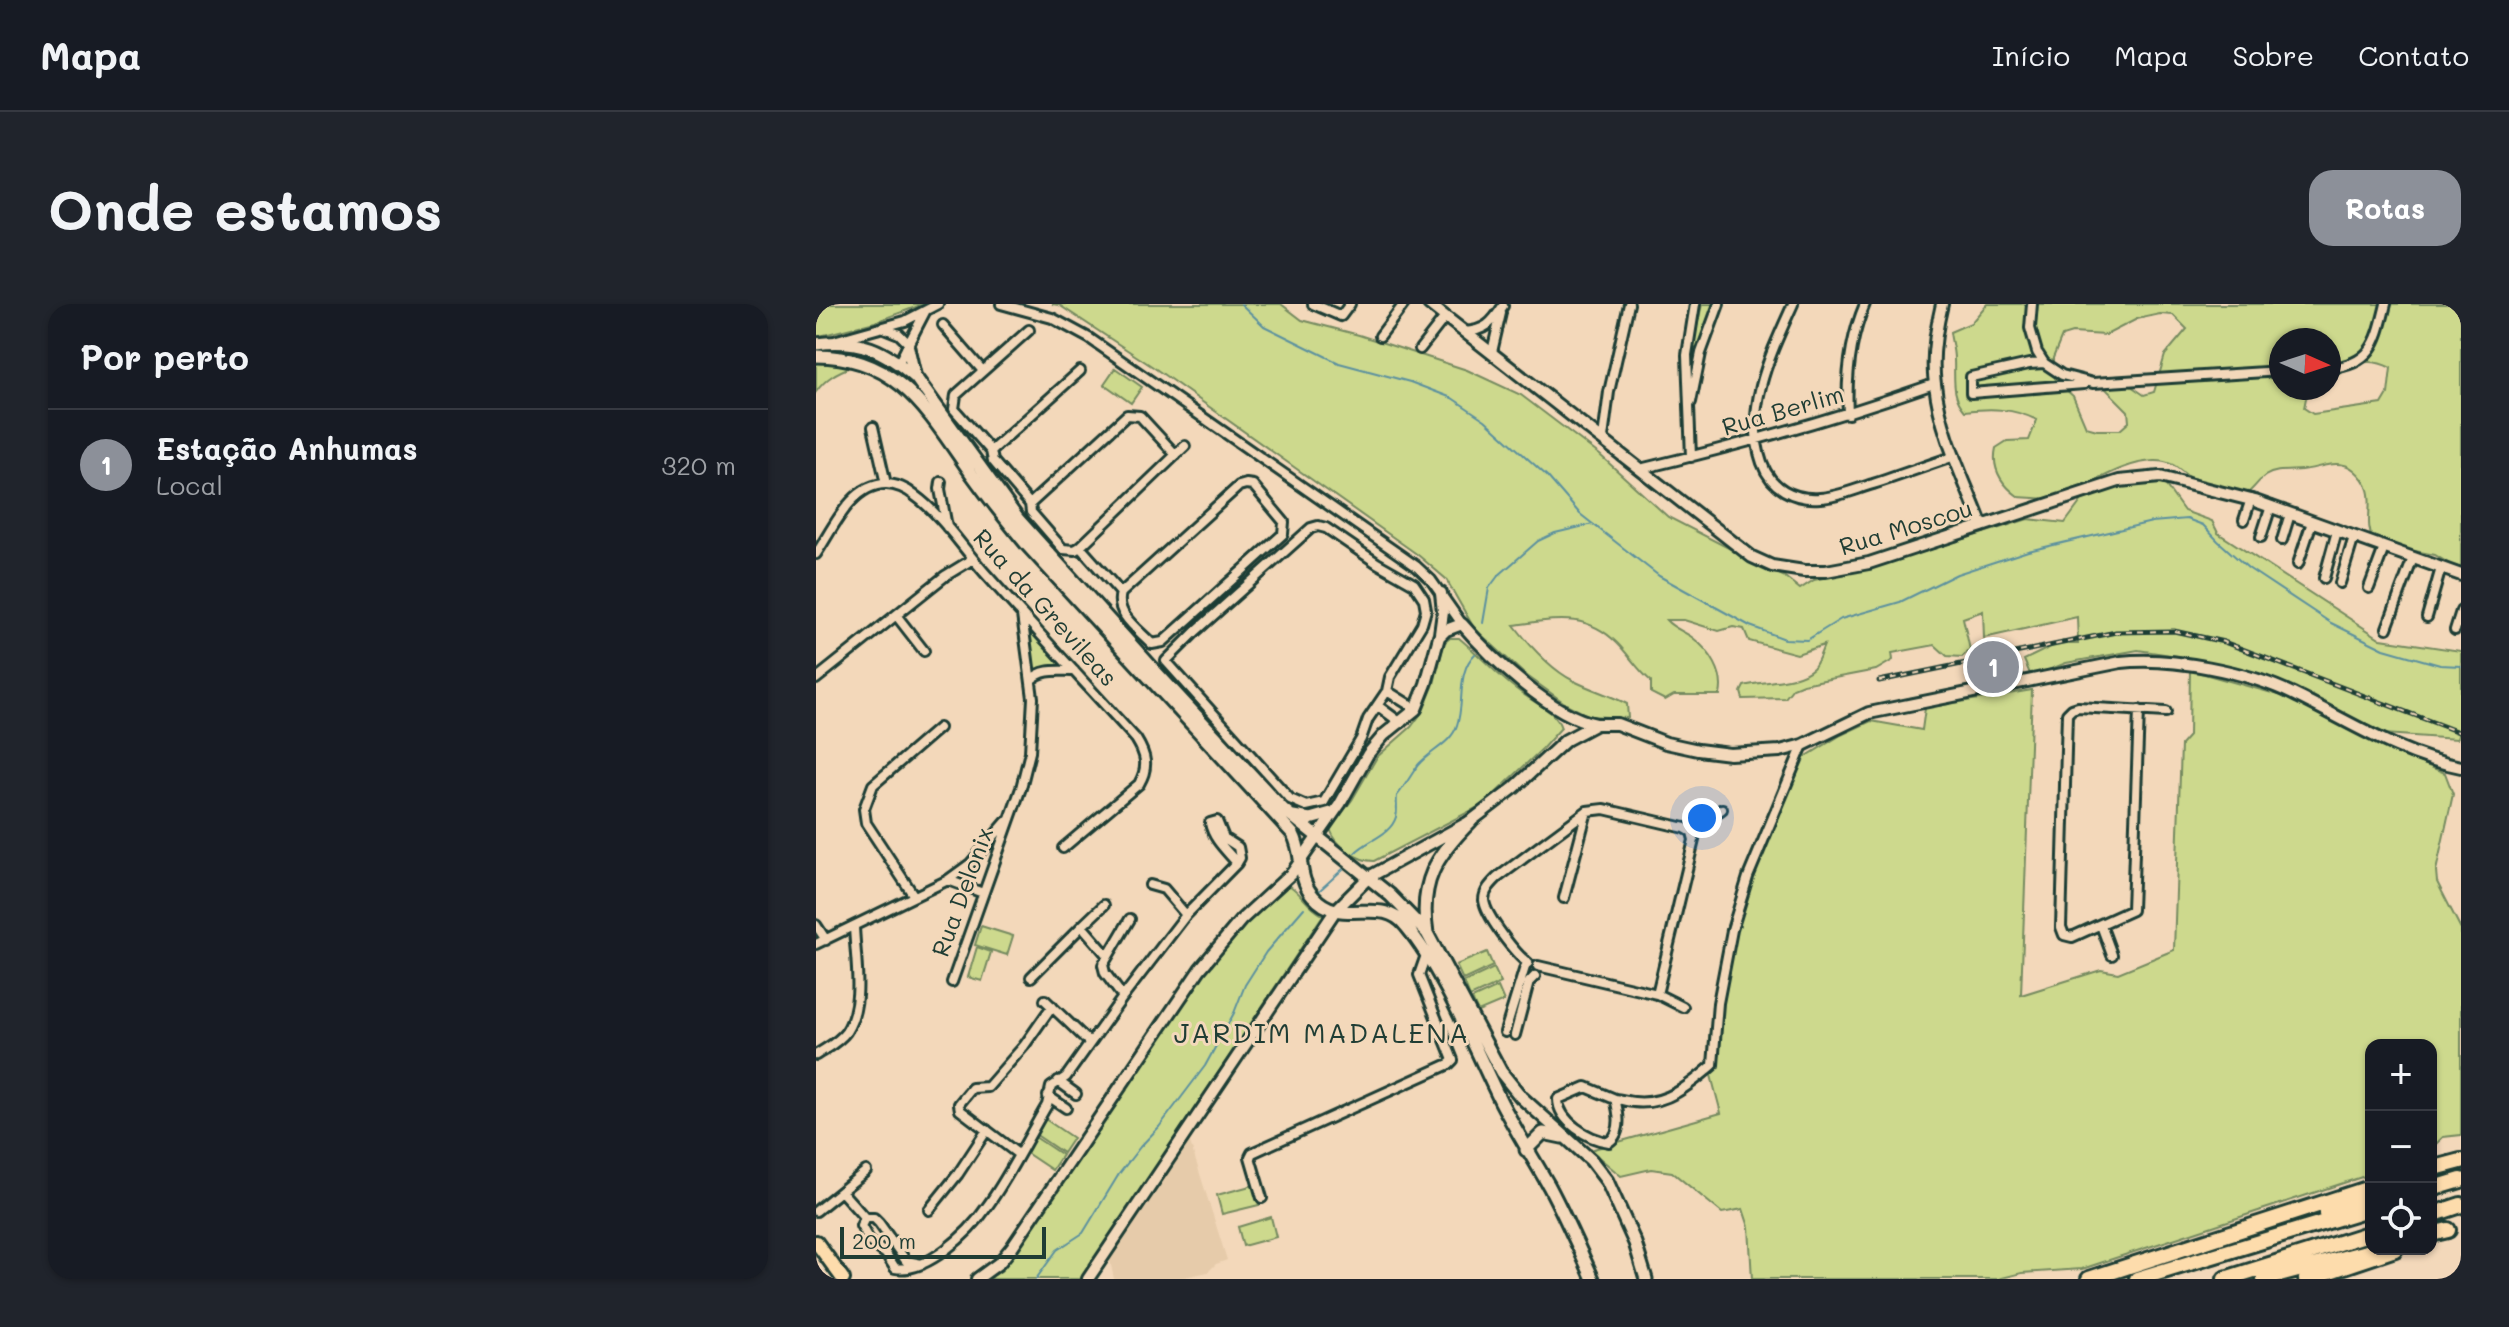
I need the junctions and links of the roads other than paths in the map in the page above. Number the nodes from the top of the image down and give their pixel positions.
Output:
1 (938, 304) edge
2 (1001, 304) edge
3 (1313, 304) edge
4 (1350, 304) edge
5 (1404, 304) edge
6 (1430, 304) edge
7 (1629, 304) edge
8 (1695, 304) edge
9 (1719, 304) edge
10 (1793, 304) edge
11 (1865, 304) edge
12 (1942, 304) edge
13 (2032, 304) edge
14 (2386, 304) edge
15 (1503, 305) edge
16 (928, 308) junction
17 (1445, 317) junction
18 (943, 325) dead end
19 (882, 328) junction
20 (1029, 330) dead end
21 (1464, 332) junction
22 (1380, 336) dead end
23 (832, 342) junction
24 (816, 344) edge
25 (909, 346) junction
26 (1420, 349) dead end
27 (1492, 352) junction
28 (816, 356) edge
29 (899, 362) junction
30 (2044, 363) junction
31 (1686, 364) junction
32 (1699, 365) junction
33 (2341, 366) edge
34 (878, 369) junction
35 (983, 371) junction
36 (1080, 371) dead end
37 (2269, 372) edge
38 (916, 378) junction
39 (1691, 381) junction
40 (2093, 383) junction
41 (1934, 384) junction
42 (1848, 414) junction
43 (873, 427) dead end
44 (1603, 438) junction
45 (1755, 442) junction
46 (1185, 446) dead end
47 (991, 451) junction
48 (1176, 455) junction
49 (1955, 456) junction
50 (1691, 457) junction
51 (1640, 469) junction
52 (886, 484) junction
53 (2251, 499) junction
54 (923, 502) junction
55 (1030, 504) junction
56 (2271, 506) junction
57 (2290, 514) junction
58 (2244, 520) dead end
59 (2312, 522) junction
60 (1982, 526) junction
61 (947, 527) junction
62 (2337, 531) junction
63 (2261, 537) dead end
64 (2354, 537) junction
65 (2282, 540) dead end
66 (1080, 547) junction
67 (2384, 548) junction
68 (816, 554) edge
69 (2413, 558) junction
70 (973, 559) junction
71 (2298, 564) dead end
72 (2441, 568) junction
73 (2461, 575) edge
74 (2324, 578) dead end
75 (2340, 583) dead end
76 (2369, 588) dead end
77 (1121, 593) junction
78 (1441, 593) junction
79 (2461, 611) edge
80 (1022, 614) junction
81 (896, 615) junction
82 (2427, 617) dead end
83 (1462, 624) junction
84 (2387, 628) dead end
85 (2455, 630) dead end
86 (1439, 637) junction
87 (924, 651) dead end
88 (1166, 661) junction
89 (1074, 671) junction
90 (1156, 672) junction
91 (816, 679) edge
92 (1031, 680) junction
93 (1387, 691) junction
94 (1378, 706) junction
95 (1416, 709) junction
96 (2139, 710) junction
97 (1563, 711) junction
98 (2166, 712) dead end
99 (1401, 723) junction
100 (1596, 724) junction
101 (939, 728) dead end
102 (1566, 740) junction
103 (1803, 745) junction
104 (2461, 767) edge
105 (1722, 809) dead end
106 (1587, 811) junction
107 (1331, 813) junction
108 (1011, 815) junction
109 (1292, 816) junction
110 (1471, 821) junction
111 (1692, 832) junction
112 (1317, 836) junction
113 (1063, 848) dead end
114 (1300, 862) junction
115 (1237, 863) junction
116 (1369, 877) junction
117 (948, 880) junction
118 (1150, 885) dead end
119 (983, 893) junction
120 (914, 896) junction
121 (1564, 898) dead end
122 (1104, 905) dead end
123 (1335, 911) junction
124 (1186, 915) junction
125 (1130, 919) dead end
126 (816, 925) edge
127 (2101, 925) junction
128 (854, 926) junction
129 (1082, 926) junction
130 (1427, 933) junction
131 (826, 940) junction
132 (816, 944) edge
133 (1107, 955) junction
134 (1426, 955) junction
135 (2112, 955) dead end
136 (1526, 965) junction
137 (1538, 966) junction
138 (1535, 976) junction
139 (1031, 977) dead end
140 (1440, 981) junction
141 (952, 982) dead end
142 (1426, 991) junction
143 (1657, 994) junction
144 (1123, 997) junction
145 (1683, 1007) dead end
146 (1505, 1032) dead end
147 (1515, 1035) dead end
148 (1090, 1043) junction
149 (816, 1055) edge
150 (1058, 1081) junction
151 (1076, 1094) dead end
152 (1048, 1096) junction
153 (1615, 1099) junction
154 (1066, 1108) dead end
155 (1569, 1122) junction
156 (987, 1130) junction
157 (1560, 1134) junction
158 (1526, 1150) junction
159 (1018, 1154) junction
160 (2461, 1161) edge
161 (2437, 1167) edge
162 (866, 1171) dead end
163 (2461, 1180) edge
164 (2437, 1187) edge
165 (841, 1191) junction
166 (2365, 1192) edge
167 (2365, 1193) edge
168 (1262, 1198) dead end
169 (2461, 1205) edge
170 (929, 1210) dead end
171 (2365, 1210) edge
172 (816, 1211) edge
173 (2437, 1213) edge
174 (865, 1218) junction
175 (2365, 1235) edge
176 (816, 1242) edge
177 (2252, 1245) junction
178 (2365, 1252) edge
179 (2377, 1255) edge
180 (816, 1262) edge
181 (923, 1264) junction
182 (840, 1276) edge
183 (977, 1279) edge
184 (1088, 1279) edge
185 (1593, 1279) edge
186 (1646, 1279) edge
187 (2082, 1279) edge
188 (2090, 1279) edge
189 (2137, 1279) edge
190 (2225, 1279) edge
191 (2264, 1279) edge
192 (2306, 1279) edge

1 - 16 street
2 - 78 street
3 - 4 street
5 - 22 street
6 - 17 street, Rua Moscou
7 - 44 street
8 - 31 street
9 - 32 street
10 - 45 street
11 - 42 street
12 - 41 street
13 - 30 street
14 - 33 street
15 - 21 street
15 - 27 street
16 - 19 street
16 - 25 street
17 - 21 street, Rua Moscou
17 - 26 street
18 - 35 street
19 - 23 street
19 - 25 street
20 - 35 street
21 - 27 street, Rua Moscou
23 - 24 main road
23 - 29 main road
25 - 29 street
25 - 38 main road
27 - 44 street, Rua Moscou
28 - 34 main road
29 - 34 main road
29 - 38 main road
30 - 40 street
30 - 40 street
31 - 32 street
31 - 39 street
32 - 39 street
34 - 114 main road
35 - 47 street
36 - 47 street
37 - 40 street
38 - 90 main road
39 - 50 street
41 - 42 street, Rua Berlim
41 - 49 street
42 - 45 street, Rua Berlim
43 - 52 street
44 - 51 street, Rua Moscou
45 - 49 street
45 - 50 street, Rua Berlim
46 - 48 street
47 - 55 street
48 - 55 street
48 - 66 street
49 - 60 street
50 - 51 street, Rua Berlim
51 - 60 street, Rua Moscou
52 - 54 street, Rua da Grevileas
52 - 68 street
53 - 56 street, Rua Moscou
53 - 58 street
53 - 60 street, Rua Moscou
54 - 61 street, Rua da Grevileas
54 - 61 street
55 - 66 street
56 - 57 street, Rua Moscou
56 - 63 street
57 - 59 street, Rua Moscou
57 - 65 street
59 - 62 street, Rua Moscou
59 - 71 street
61 - 70 street, Rua da Grevileas
62 - 64 street, Rua Moscou
62 - 74 street
64 - 67 street, Rua Moscou
64 - 75 street
66 - 77 street
67 - 69 street, Rua Moscou
67 - 76 street
69 - 72 street, Rua Moscou
69 - 84 street
70 - 80 street, Rua da Grevileas
70 - 81 street
72 - 73 street, Rua Moscou
72 - 82 street
77 - 77 street
78 - 83 street
78 - 86 street
79 - 85 street
80 - 89 street, Rua da Grevileas
80 - 92 street, Rua Delonix
81 - 87 street
81 - 91 street
83 - 86 street
83 - 97 street
86 - 95 street
88 - 90 street
88 - 93 street
88 - 94 street
89 - 92 street
89 - 113 street, Rua da Grevileas
90 - 109 main road
92 - 108 street, Rua Delonix
93 - 94 street
93 - 95 street
94 - 99 street
95 - 99 street
96 - 98 street
96 - 127 street
96 - 127 street
97 - 100 street
97 - 102 street
99 - 107 street
100 - 102 street
100 - 103 street
101 - 120 street
102 - 110 street
103 - 104 street
103 - 153 street
105 - 111 street
106 - 111 street
106 - 121 street
106 - 136 street
107 - 109 main road
107 - 112 street
108 - 117 street
108 - 119 street, Rua Delonix
109 - 112 main road
110 - 116 street
110 - 130 main road
111 - 143 street
112 - 114 street
112 - 116 main road
114 - 123 main road
114 - 183 street
115 - 115 street
115 - 124 street
116 - 123 street
116 - 130 main road
117 - 119 street
117 - 120 street
118 - 124 street
119 - 141 street, Rua Delonix
120 - 128 street
122 - 129 street
123 - 134 main road
123 - 184 street
124 - 144 street
125 - 133 street
126 - 131 street
127 - 135 street
128 - 131 street
128 - 149 street
129 - 133 street
129 - 139 street
130 - 157 main road
131 - 132 street
133 - 144 street
134 - 140 main road
134 - 142 street
136 - 137 street
136 - 138 street
136 - 146 street
137 - 138 street
137 - 143 street
138 - 147 street
140 - 142 street
140 - 158 main road
142 - 168 street
143 - 145 street
144 - 148 street
148 - 150 street
148 - 156 street
150 - 151 street
150 - 152 street
152 - 154 street
152 - 159 street
153 - 155 street
153 - 155 street
155 - 157 street
156 - 159 street
156 - 170 street
157 - 158 main road
157 - 186 main road
158 - 185 main road
159 - 181 street
160 - 161 highway
162 - 165 street
163 - 164 highway
165 - 172 street
165 - 174 street
166 - 188 highway
167 - 177 highway
169 - 173 highway
171 - 177 highway
174 - 181 street
174 - 181 street
175 - 190 highway
176 - 182 main road
177 - 189 highway
178 - 191 highway
179 - 192 highway
180 - 182 main road
187 - 188 highway

